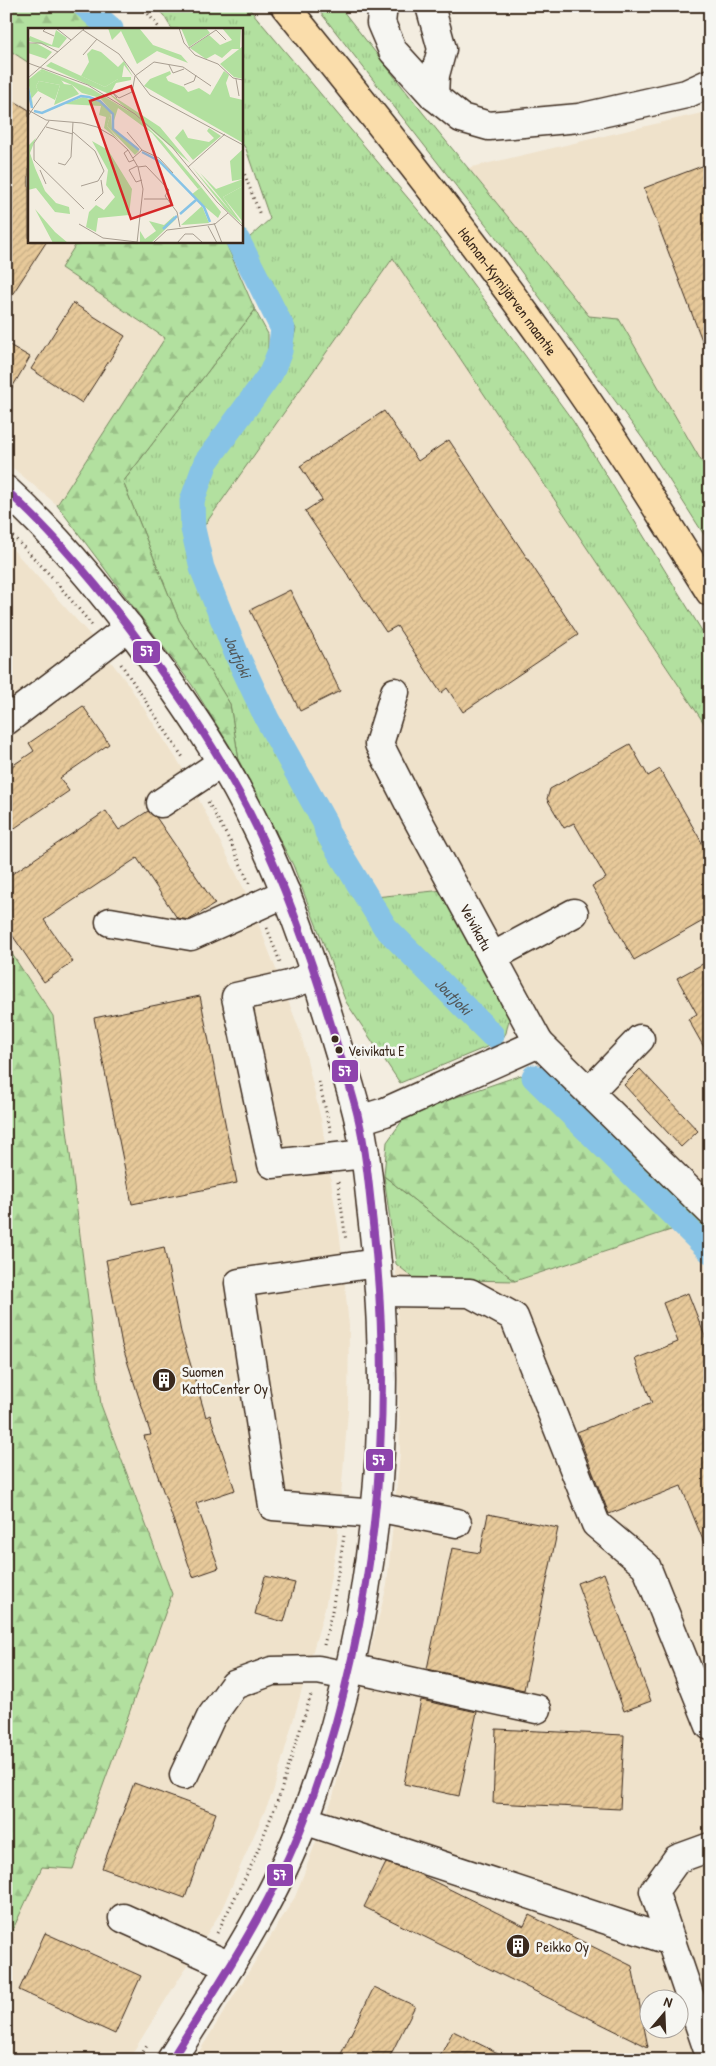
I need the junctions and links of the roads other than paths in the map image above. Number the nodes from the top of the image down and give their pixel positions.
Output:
1 (285, 6) edge
2 (383, 6) edge
3 (430, 6) edge
4 (710, 83) edge
5 (434, 96) junction
6 (9, 498) edge
7 (710, 592) edge
8 (129, 627) junction
9 (395, 692) dead end
10 (6, 721) edge
11 (222, 763) junction
12 (161, 803) dead end
13 (286, 893) junction
14 (574, 913) dead end
15 (110, 922) dead end
16 (492, 957) junction
17 (316, 975) junction
18 (640, 1039) dead end
19 (539, 1043) junction
20 (589, 1092) junction
21 (359, 1120) junction
22 (365, 1154) junction
23 (710, 1211) edge
24 (377, 1263) junction
25 (380, 1292) junction
26 (376, 1510) junction
27 (457, 1523) dead end
28 (349, 1672) junction
29 (536, 1709) dead end
30 (710, 1726) edge
31 (184, 1775) dead end
32 (304, 1820) junction
33 (710, 1847) edge
34 (123, 1918) dead end
35 (671, 1941) junction
36 (230, 1966) junction
37 (710, 2056) edge
38 (171, 2060) edge

1 - 7 highway, Holman–Kymijärven maantie
2 - 5 street
3 - 5 street
4 - 5 street
6 - 8 street
8 - 10 street
8 - 11 street
9 - 16 street, Veivikatu
11 - 12 street
11 - 13 street
13 - 15 street
13 - 17 street
14 - 16 street
16 - 19 street, Veivikatu
17 - 21 street
17 - 22 street
18 - 20 street
19 - 20 street, Veivikatu
19 - 21 street
20 - 23 street, Veivikatu
21 - 22 street
22 - 24 street
24 - 25 street
24 - 26 street
25 - 26 street
25 - 30 street
26 - 27 street
26 - 28 street
28 - 29 street
28 - 31 street
28 - 32 street
32 - 35 street
32 - 36 street
33 - 35 street
34 - 36 street
35 - 37 street
36 - 38 street

